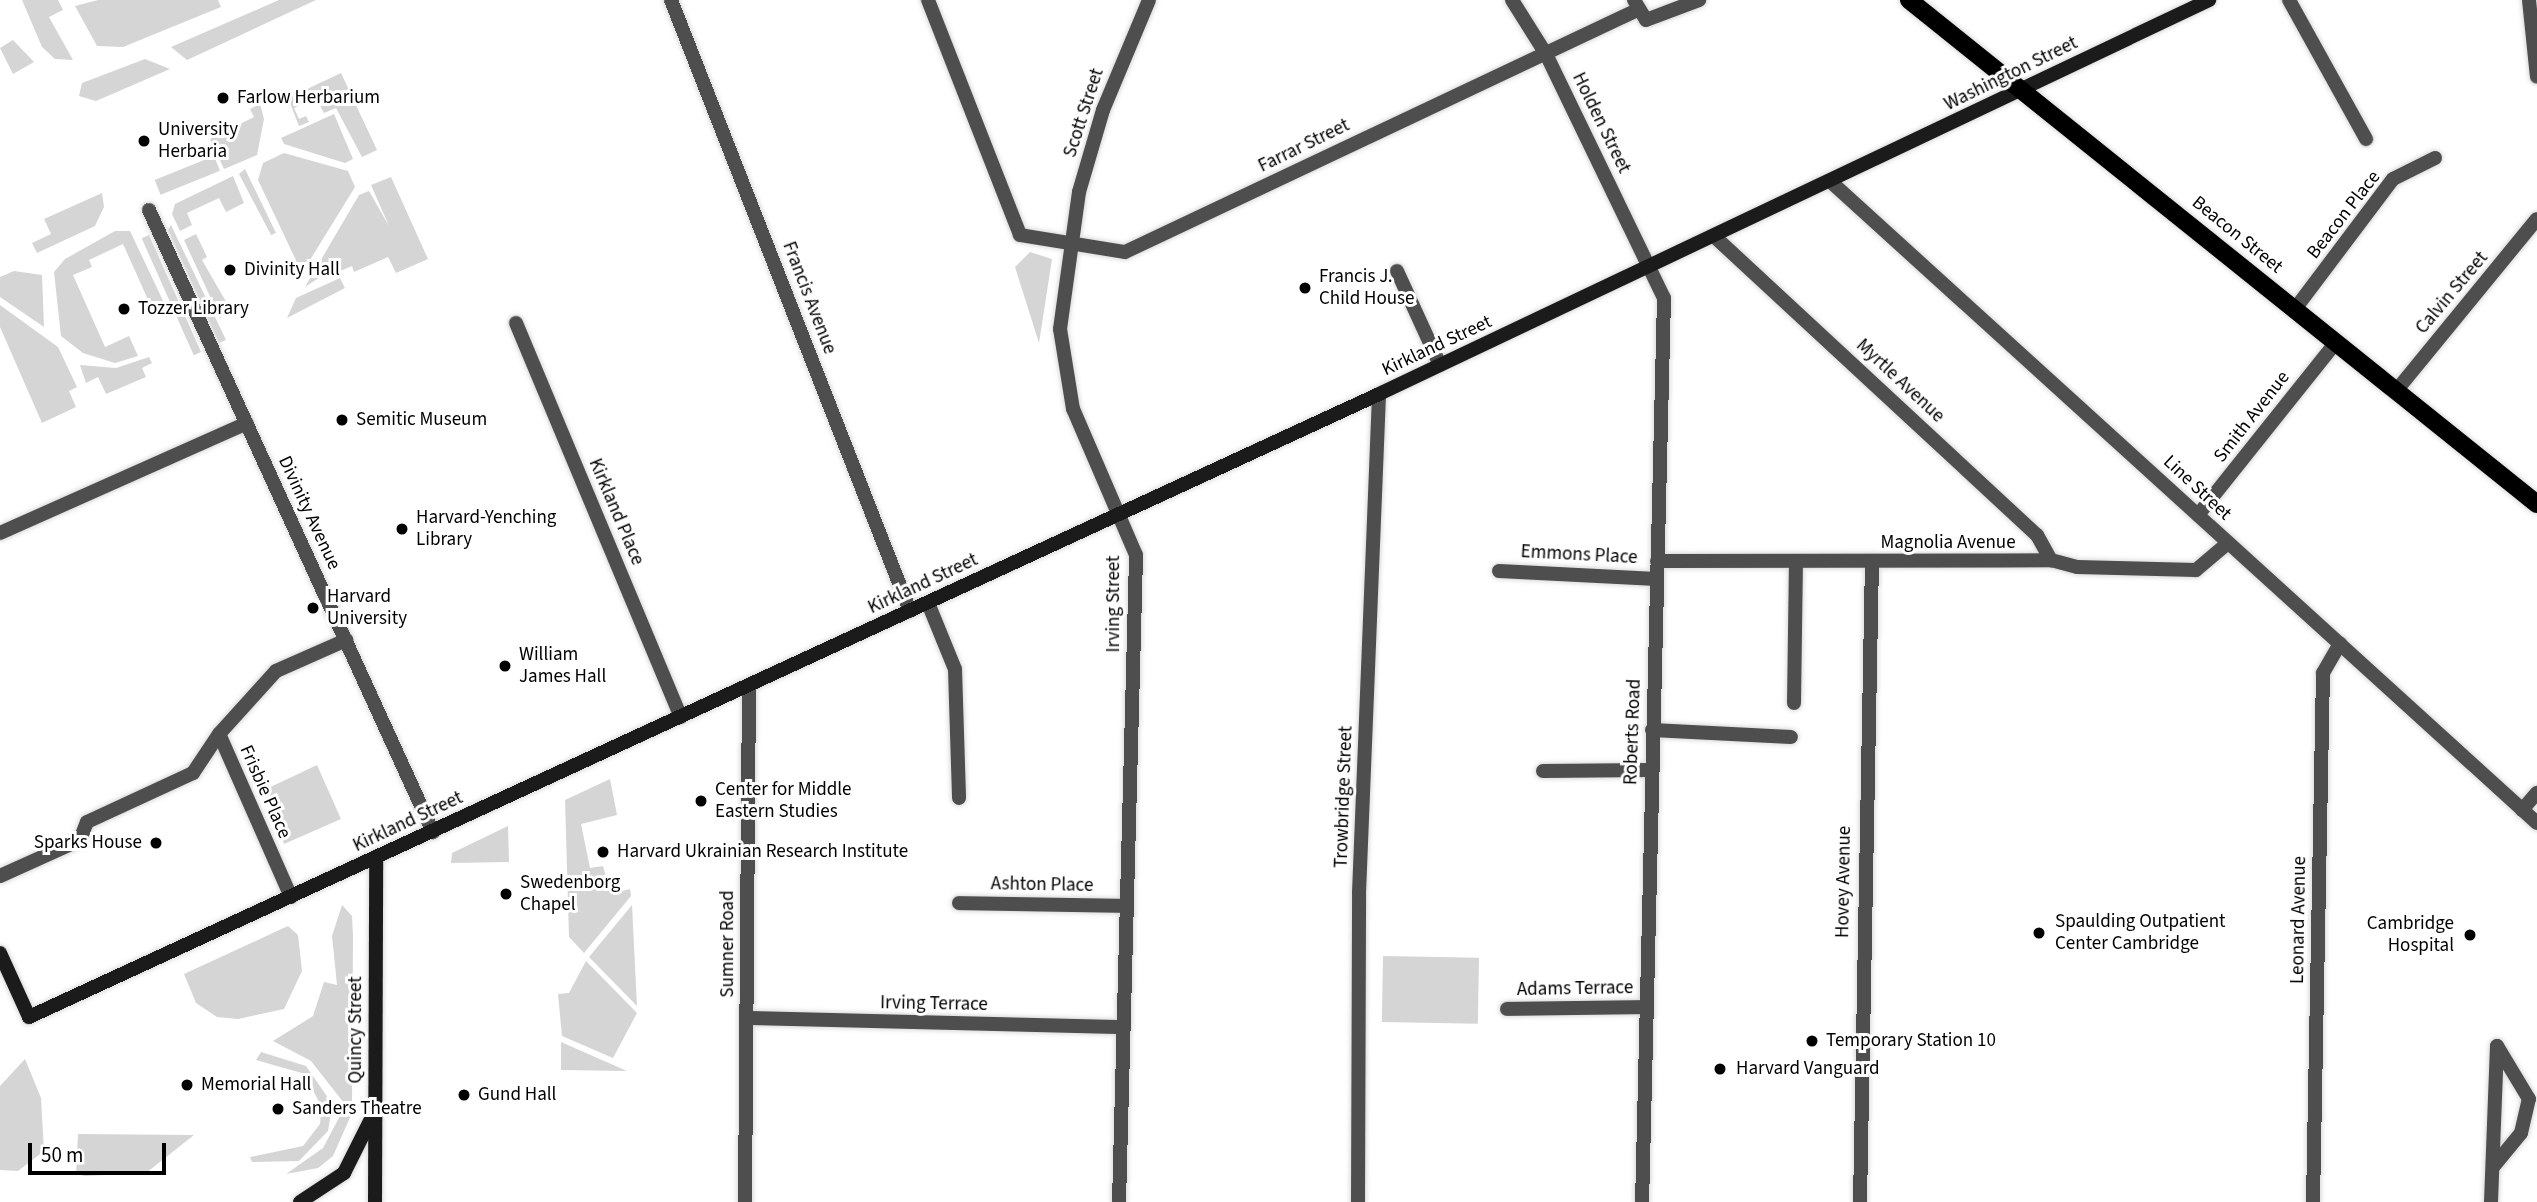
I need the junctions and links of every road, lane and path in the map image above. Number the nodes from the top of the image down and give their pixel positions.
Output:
1 (671, 0) edge
2 (928, 0) edge
3 (1149, 0) edge
4 (1512, 0) edge
5 (1699, 0) edge
6 (1909, 0) edge
7 (2209, 0) edge
8 (2290, 0) edge
9 (2529, 0) edge
10 (1635, 6) edge
11 (1546, 54) junction
12 (2537, 77) edge
13 (2024, 91) junction
14 (2366, 139) dead end
15 (2435, 158) dead end
16 (1830, 181) junction
17 (149, 210) dead end
18 (2537, 219) edge
19 (1714, 237) junction
20 (1074, 244) junction
21 (1648, 268) junction
22 (1397, 271) dead end
23 (2295, 309) junction
24 (516, 323) dead end
25 (2336, 342) junction
26 (1440, 365) junction
27 (2396, 391) junction
28 (1379, 394) junction
29 (247, 423) junction
30 (2537, 505) edge
31 (1121, 513) junction
32 (2198, 515) junction
33 (0, 533) edge
34 (2228, 543) junction
35 (2051, 559) junction
36 (1657, 561) junction
37 (1796, 561) junction
38 (1872, 562) junction
39 (1499, 571) dead end
40 (1657, 579) junction
41 (928, 603) junction
42 (910, 611) junction
43 (346, 640) junction
44 (2340, 644) junction
45 (749, 685) junction
46 (1794, 703) dead end
47 (681, 717) junction
48 (1652, 730) junction
49 (219, 734) junction
50 (1791, 737) dead end
51 (1651, 770) junction
52 (1543, 771) dead end
53 (2537, 793) edge
54 (958, 798) dead end
55 (2522, 810) junction
56 (2537, 823) edge
57 (433, 832) junction
58 (376, 858) junction
59 (0, 876) edge
60 (291, 897) junction
61 (959, 903) dead end
62 (1125, 906) junction
63 (0, 953) edge
64 (1644, 1007) junction
65 (1507, 1009) dead end
66 (747, 1018) junction
67 (1120, 1027) junction
68 (375, 1102) junction
69 (2493, 1167) junction
70 (300, 1202) edge
71 (375, 1202) edge
72 (744, 1202) edge
73 (1119, 1202) edge
74 (1358, 1202) edge
75 (1642, 1202) edge
76 (1860, 1202) edge
77 (2314, 1202) edge
78 (2491, 1202) edge

1 - 42 street, Francis Avenue
2 - 20 street
3 - 20 street, Scott Street
4 - 11 street, Holden Street
5 - 10 street
6 - 13 main road, Beacon Street
7 - 13 main road, Washington Street
8 - 14 street
9 - 12 street
10 - 11 street, Farrar Street
11 - 20 street, Farrar Street
11 - 21 street, Holden Street
13 - 16 main road, Washington Street
13 - 23 main road, Beacon Street
15 - 23 street, Beacon Place
16 - 19 main road, Kirkland Street
16 - 32 street, Line Street
17 - 29 street, Divinity Avenue
18 - 27 street, Calvin Street
19 - 21 main road, Kirkland Street
19 - 35 street, Myrtle Avenue
20 - 31 street, Irving Street
21 - 26 main road, Kirkland Street
21 - 36 street, Roberts Road
22 - 26 street
23 - 25 main road, Beacon Street
24 - 47 street, Kirkland Place
25 - 27 main road, Beacon Street
25 - 32 street, Smith Avenue
26 - 28 main road, Kirkland Street
27 - 30 main road, Beacon Street
28 - 31 main road, Kirkland Street
28 - 74 street, Trowbridge Street
29 - 33 street
29 - 43 street, Divinity Avenue
31 - 41 main road, Kirkland Street
31 - 62 street, Irving Street
32 - 34 street, Line Street
34 - 35 street, Magnolia Avenue
34 - 44 street, Line Street
35 - 38 street, Magnolia Avenue
36 - 37 street, Magnolia Avenue
36 - 40 street, Roberts Road
37 - 38 street, Magnolia Avenue
37 - 46 street
38 - 76 street, Hovey Avenue
39 - 40 street, Emmons Place
40 - 48 street, Roberts Road
41 - 42 main road, Kirkland Street
41 - 54 street
42 - 45 main road, Kirkland Street
43 - 49 street, Frisbie Place
43 - 57 street, Divinity Avenue
44 - 55 street, Line Street
44 - 77 street, Leonard Avenue
45 - 47 main road, Kirkland Street
45 - 66 street, Sumner Road
47 - 57 main road, Kirkland Street
48 - 50 street
48 - 51 street, Roberts Road
49 - 59 street
49 - 60 street, Frisbie Place
51 - 52 street
51 - 64 street, Roberts Road
53 - 55 street
55 - 56 street, Line Street
57 - 58 main road, Kirkland Street
58 - 60 main road, Kirkland Street
58 - 68 main road, Quincy Street
60 - 63 main road, Kirkland Street
61 - 62 street, Ashton Place
62 - 67 street, Irving Street
64 - 65 street, Adams Terrace
64 - 75 street, Roberts Road
66 - 67 street, Irving Terrace
66 - 72 street, Sumner Road
67 - 73 street, Irving Street
68 - 70 main road
68 - 71 main road, Quincy Street
69 - 69 street
69 - 78 street

